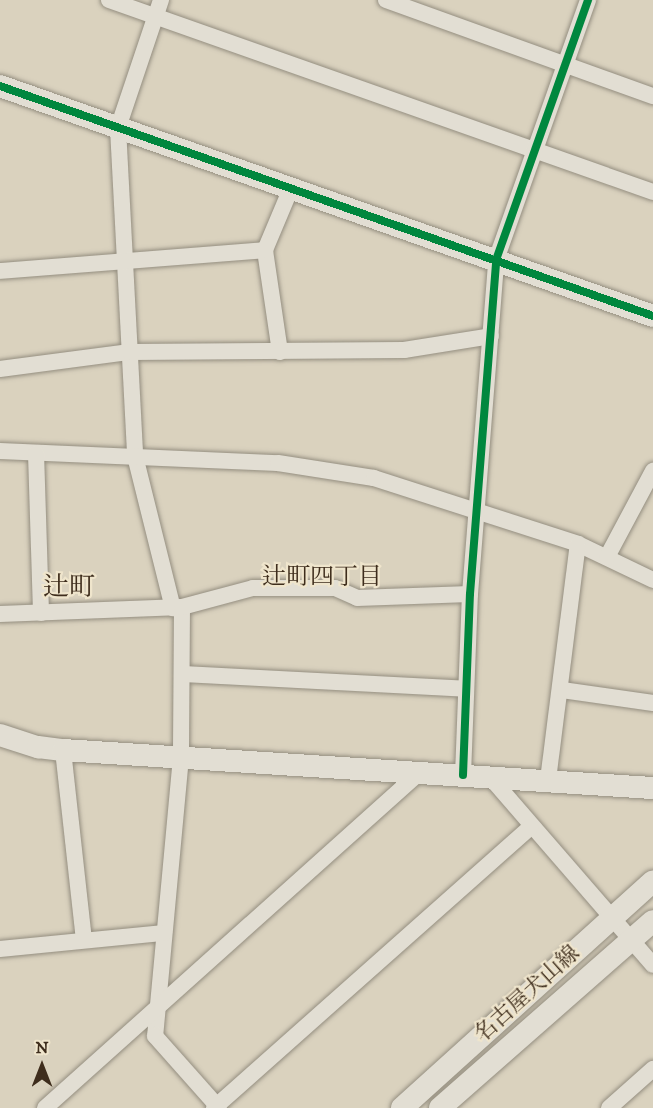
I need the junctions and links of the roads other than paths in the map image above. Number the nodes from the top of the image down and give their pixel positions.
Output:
1 (109, 0) edge
2 (161, 0) edge
3 (386, 0) edge
4 (588, 0) edge
5 (155, 16) junction
6 (566, 64) junction
7 (0, 86) edge
8 (653, 96) edge
9 (118, 128) junction
10 (534, 151) junction
11 (291, 188) junction
12 (653, 192) edge
13 (265, 250) junction
14 (126, 260) junction
15 (496, 260) junction
16 (0, 271) edge
17 (653, 316) edge
18 (491, 336) junction
19 (130, 352) junction
20 (280, 352) junction
21 (0, 369) edge
22 (0, 451) edge
23 (36, 453) junction
24 (135, 456) junction
25 (653, 471) edge
26 (476, 510) junction
27 (578, 544) junction
28 (607, 557) junction
29 (653, 580) edge
30 (470, 594) junction
31 (178, 608) junction
32 (41, 612) junction
33 (0, 614) edge
34 (183, 674) junction
35 (466, 689) junction
36 (562, 690) junction
37 (653, 703) edge
38 (0, 735) edge
39 (63, 750) junction
40 (181, 757) junction
41 (418, 773) junction
42 (463, 775) junction
43 (491, 778) junction
44 (548, 780) junction
45 (653, 788) edge
46 (530, 827) junction
47 (653, 881) edge
48 (611, 918) junction
49 (653, 921) edge
50 (164, 933) junction
51 (84, 940) junction
52 (632, 940) junction
53 (0, 948) edge
54 (653, 964) edge
55 (157, 1007) junction
56 (653, 1069) edge
57 (216, 1107) edge
58 (45, 1108) edge
59 (402, 1108) edge
60 (441, 1108) edge
61 (609, 1108) edge

1 - 5 street
2 - 5 street
3 - 6 street
4 - 6 street
5 - 9 street
5 - 10 street
6 - 8 street
6 - 10 street
7 - 9 street
9 - 11 street
9 - 14 street
10 - 12 street
10 - 15 street
11 - 13 street
11 - 15 street
13 - 14 street
13 - 20 street
14 - 16 street
14 - 19 street
15 - 17 street
15 - 18 street
18 - 20 street
18 - 26 street
19 - 20 street
19 - 21 street
19 - 24 street
22 - 23 street
23 - 24 street
23 - 32 street
24 - 26 street
24 - 31 street
25 - 28 street
26 - 27 street
26 - 30 street
27 - 28 street
27 - 36 street
28 - 29 street
30 - 31 street
30 - 35 street
31 - 32 street
31 - 34 street
32 - 33 street
34 - 35 street
34 - 40 street
35 - 42 street
36 - 37 street
36 - 44 street
38 - 39 street
39 - 40 street
39 - 51 street
40 - 41 street
40 - 50 street
41 - 42 street
41 - 55 street
42 - 43 street
43 - 44 street
43 - 46 street
44 - 45 street
46 - 48 street
46 - 57 street
47 - 48 street, 名古屋犬山線
48 - 52 street
48 - 59 street, 名古屋犬山線
49 - 52 street, 名古屋犬山線
50 - 51 street
50 - 55 street
51 - 53 street
52 - 54 street
52 - 60 street, 名古屋犬山線
55 - 57 street
55 - 58 street
56 - 61 street

